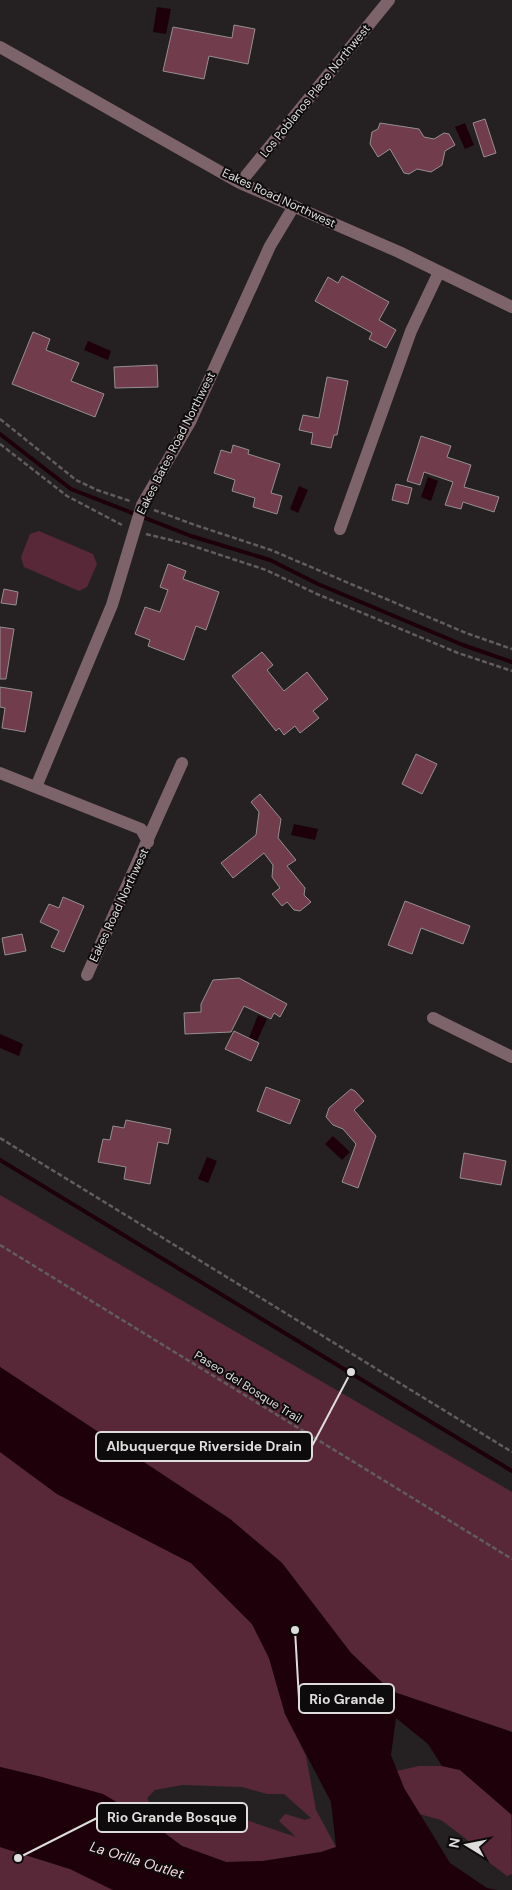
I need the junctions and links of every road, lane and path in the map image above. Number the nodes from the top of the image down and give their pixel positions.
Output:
1 (389, 0) edge
2 (0, 47) edge
3 (240, 183) junction
4 (294, 206) junction
5 (440, 272) junction
6 (512, 307) edge
7 (0, 419) edge
8 (0, 444) edge
9 (142, 505) junction
10 (340, 528) dead end
11 (134, 530) junction
12 (512, 649) edge
13 (512, 670) edge
14 (182, 763) dead end
15 (0, 773) edge
16 (36, 787) junction
17 (148, 842) junction
18 (87, 975) dead end
19 (432, 1018) dead end
20 (512, 1057) edge
21 (0, 1138) edge
22 (0, 1245) edge
23 (512, 1452) edge
24 (512, 1559) edge

1 - 3 street, Los Poblanos Place Northwest
2 - 3 street, Eakes Road Northwest
3 - 4 street, Eakes Road Northwest
4 - 5 street, Eakes Road Northwest
4 - 9 street, Eakes Bates Road Northwest
5 - 6 street, Eakes Road Northwest
5 - 10 street
7 - 9 path
8 - 11 path
9 - 11 street, Eakes Bates Road Northwest
9 - 12 path
11 - 13 path
11 - 16 street, Eakes Bates Road Northwest
14 - 17 street
15 - 16 street, Eakes Road Northwest
16 - 17 street, Eakes Road Northwest
17 - 18 street, Eakes Road Northwest
19 - 20 street
21 - 23 path
22 - 24 path, Paseo del Bosque Trail

